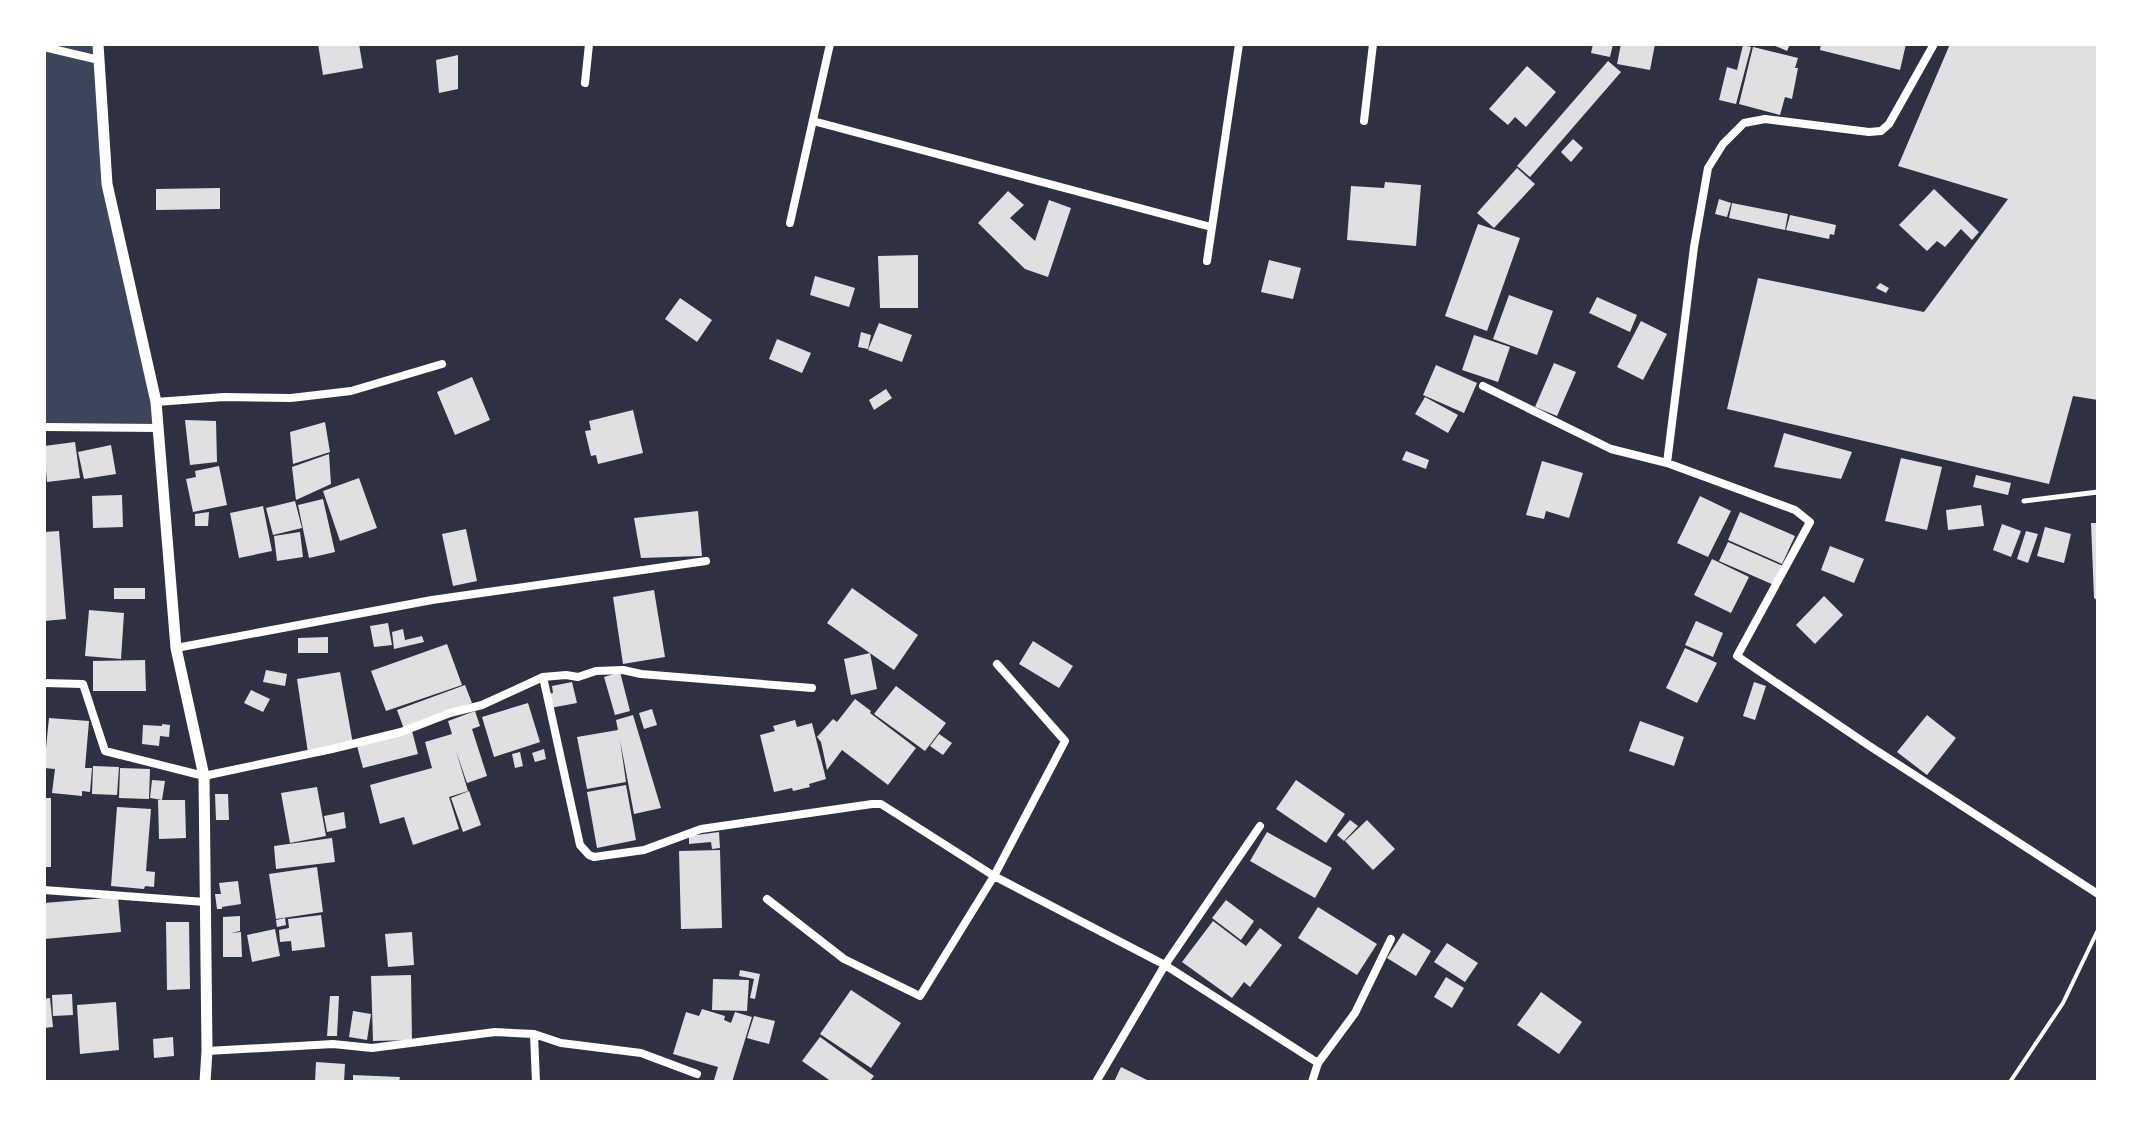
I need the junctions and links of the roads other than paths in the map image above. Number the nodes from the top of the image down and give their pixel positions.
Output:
1 (98, 44) edge
2 (589, 44) edge
3 (830, 44) edge
4 (1239, 44) edge
5 (1373, 44) edge
6 (1934, 44) edge
7 (44, 47) edge
8 (99, 60) junction
9 (585, 83) dead end
10 (813, 121) junction
11 (1364, 121) dead end
12 (790, 223) dead end
13 (1211, 227) junction
14 (1207, 261) dead end
15 (442, 364) dead end
16 (1483, 386) dead end
17 (156, 402) junction
18 (44, 427) edge
19 (158, 428) junction
20 (1667, 463) junction
21 (2098, 492) edge
22 (2024, 501) dead end
23 (706, 561) dead end
24 (176, 648) junction
25 (997, 664) dead end
26 (543, 677) junction
27 (44, 683) edge
28 (812, 688) dead end
29 (204, 776) junction
30 (1260, 826) dead end
31 (994, 876) junction
32 (44, 890) edge
33 (2098, 894) edge
34 (767, 899) dead end
35 (205, 902) junction
36 (1391, 939) dead end
37 (1165, 965) junction
38 (534, 1034) junction
39 (207, 1051) junction
40 (1318, 1063) junction
41 (697, 1074) dead end
42 (205, 1082) edge
43 (536, 1082) edge
44 (1096, 1082) edge
45 (1312, 1082) edge

1 - 8 street
2 - 9 street
3 - 10 street
4 - 13 street
5 - 11 street
6 - 20 street
7 - 8 street
8 - 17 street
10 - 12 street
10 - 13 street
13 - 14 street
15 - 17 street
16 - 20 street
17 - 19 street
18 - 19 street
19 - 24 street
20 - 33 street
21 - 22 lane
23 - 24 street
24 - 29 street
25 - 31 street
26 - 28 street
26 - 29 street
26 - 31 street
27 - 29 street
29 - 35 street
30 - 37 street
31 - 34 street
31 - 37 street
32 - 35 street
35 - 39 street
36 - 40 street
37 - 40 street
37 - 44 street
38 - 39 street
38 - 41 street
38 - 43 street
39 - 42 street
40 - 45 street

